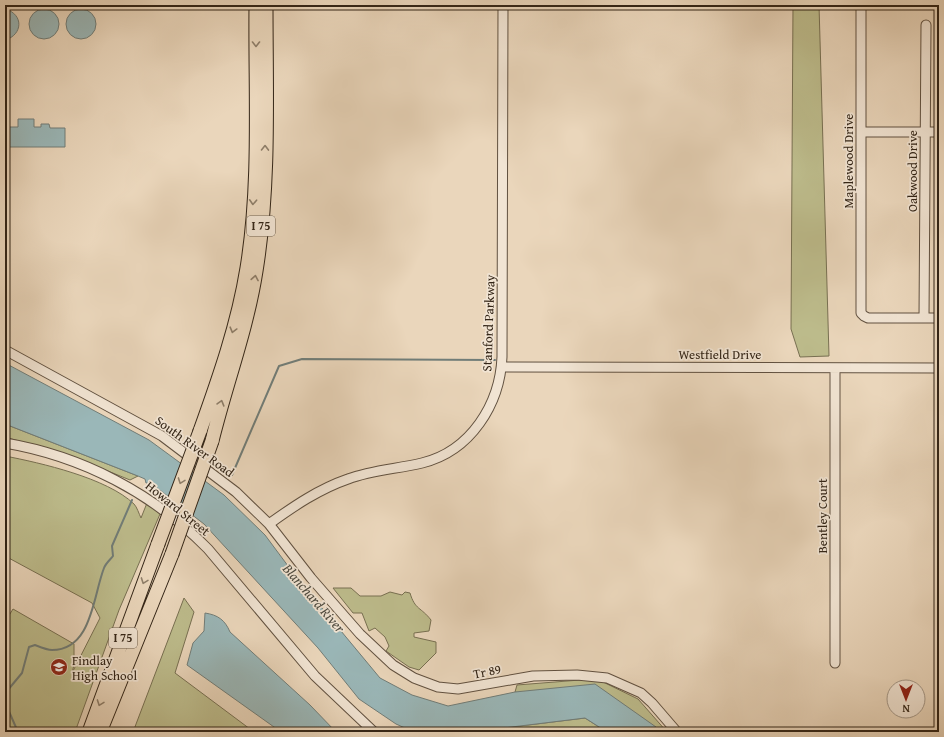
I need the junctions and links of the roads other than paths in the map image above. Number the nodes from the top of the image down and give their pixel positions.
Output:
1 (256, 5) edge
2 (266, 5) edge
3 (503, 5) edge
4 (861, 5) edge
5 (926, 25) dead end
6 (861, 132) junction
7 (926, 132) junction
8 (939, 132) edge
9 (924, 318) junction
10 (939, 318) edge
11 (5, 350) edge
12 (502, 367) junction
13 (939, 368) edge
14 (835, 369) junction
15 (5, 443) edge
16 (269, 524) junction
17 (321, 588) joint
18 (835, 664) dead end
19 (89, 732) edge
20 (100, 732) edge
21 (374, 732) edge
22 (677, 732) edge

1 -> 19 highway, I 75, bridge
20 -> 2 highway, I 75, bridge
3 - 12 street, Stanford Parkway
4 - 6 street, Maplewood Drive
5 - 7 street, Oakwood Drive
6 - 7 street
6 - 9 street, Maplewood Drive
7 - 8 street
7 - 9 street, Oakwood Drive
9 - 10 street
11 - 16 street, South River Road
12 - 14 street, Westfield Drive
12 - 16 street, Stanford Parkway
13 - 14 street, Westfield Drive
14 - 18 street, Bentley Court
15 - 21 street, Howard Street
16 - 17 street, South River Road
17 - 22 street, Tr 89

